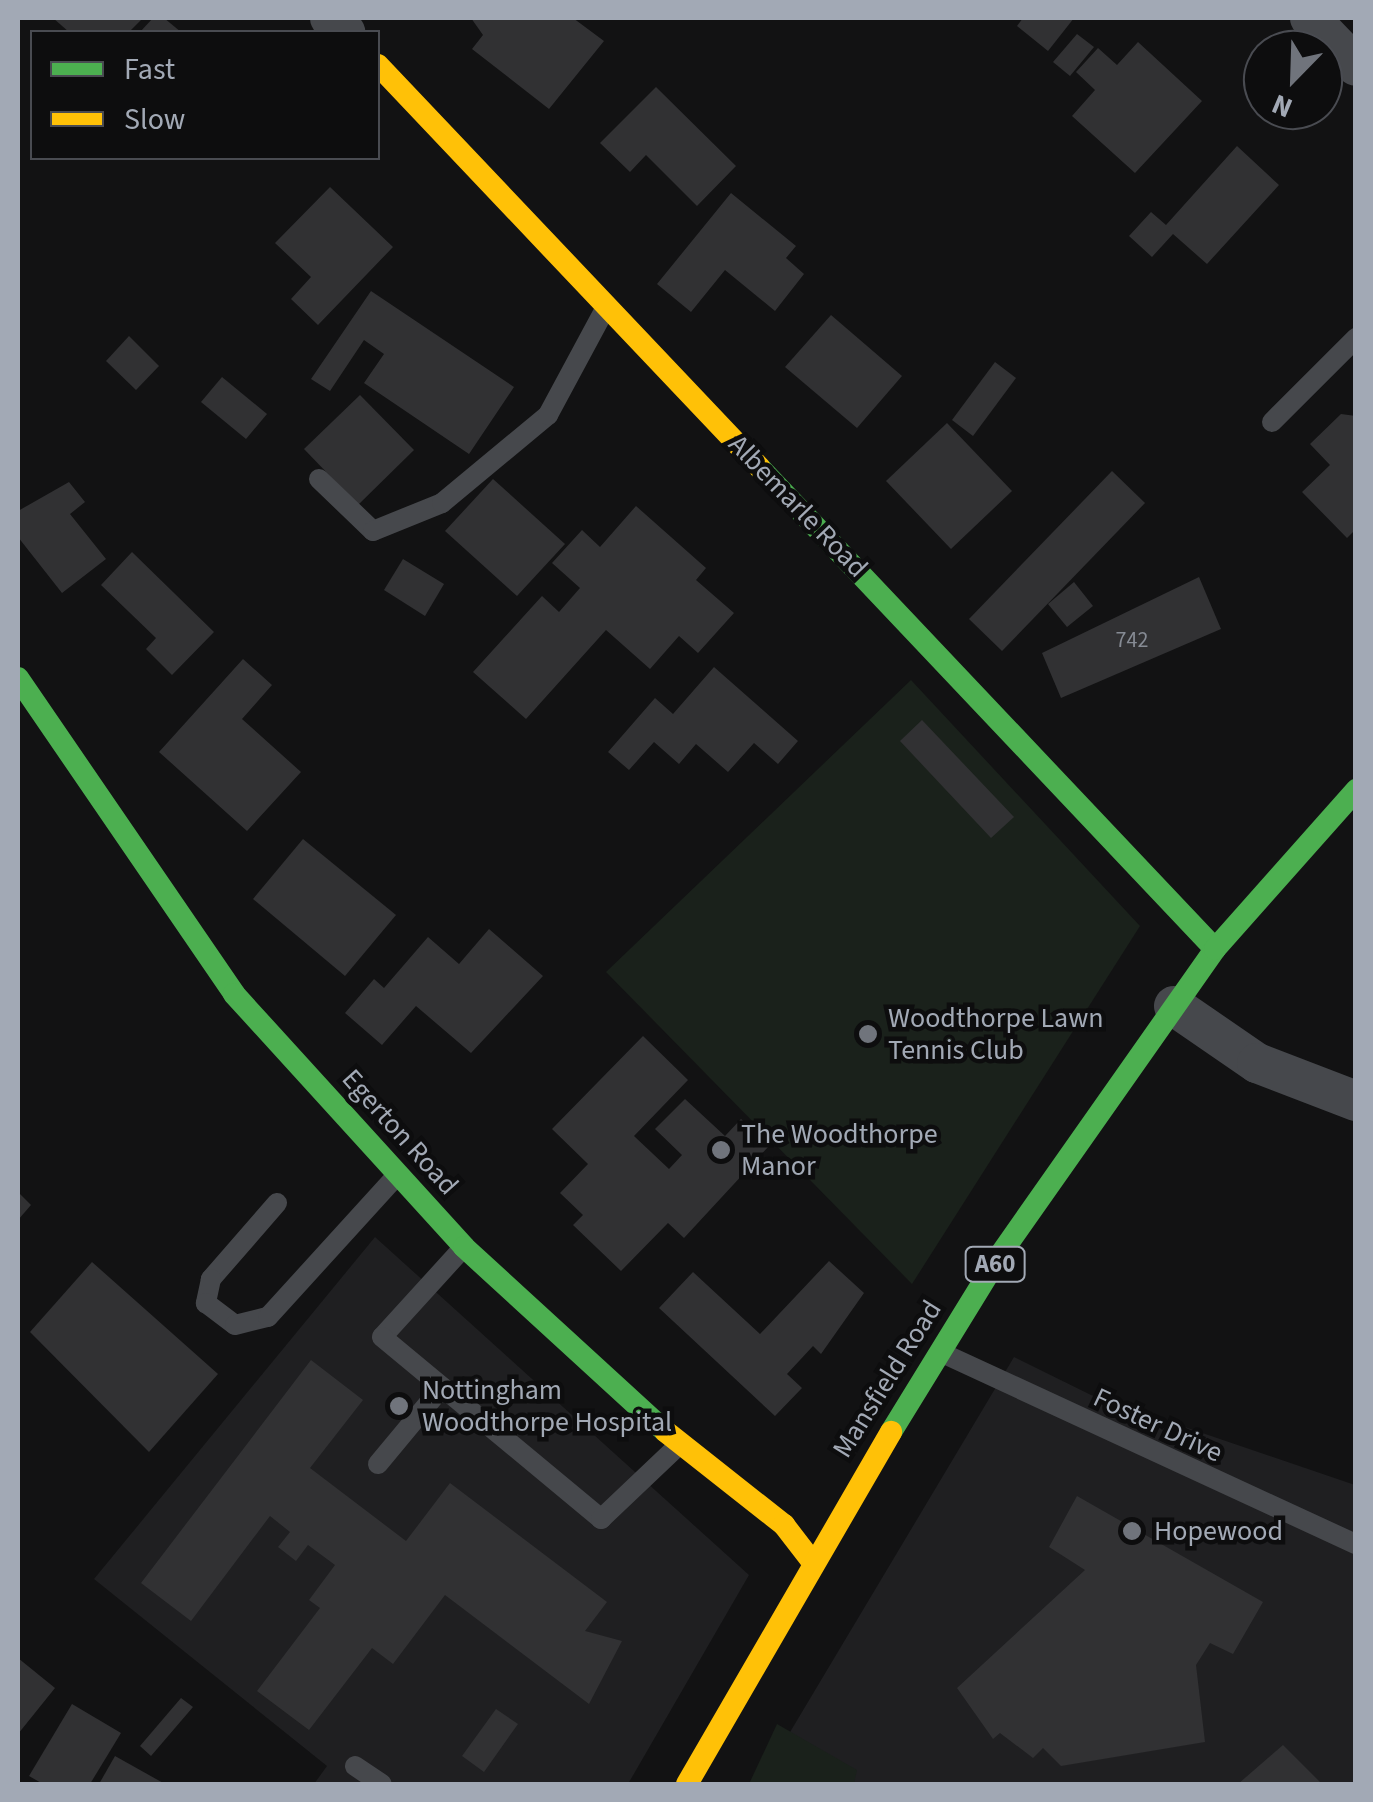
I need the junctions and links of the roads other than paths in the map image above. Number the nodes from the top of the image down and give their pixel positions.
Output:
1 (1310, 18) edge
2 (1356, 66) edge
3 (380, 68) edge
4 (607, 305) junction
5 (1356, 338) edge
6 (1272, 422) dead end
7 (319, 479) dead end
8 (18, 678) edge
9 (1356, 790) edge
10 (1214, 950) junction
11 (1174, 1006) junction
12 (1356, 1101) edge
13 (398, 1174) junction
14 (278, 1203) dead end
15 (464, 1246) junction
16 (939, 1351) junction
17 (442, 1387) junction
18 (682, 1443) junction
19 (378, 1464) dead end
20 (1356, 1544) edge
21 (811, 1560) junction
22 (356, 1766) dead end
23 (382, 1784) edge
24 (687, 1784) edge

1 - 2 street
3 - 4 main road, Albemarle Road
4 - 7 lane
4 - 10 main road, Albemarle Road
5 - 6 lane
8 - 13 main road, Egerton Road
9 - 10 main road, Mansfield Road / A60
10 - 11 main road, Mansfield Road / A60
11 - 12 street
11 - 16 main road, Mansfield Road / A60
13 - 14 lane
13 - 15 main road, Egerton Road
15 - 17 lane
15 - 18 main road, Egerton Road
16 - 20 lane, Foster Drive
16 - 21 main road, Mansfield Road / A60
17 - 18 lane
17 - 19 lane
18 - 21 main road, Egerton Road
21 - 24 main road, Mansfield Road / A60
22 - 23 lane

